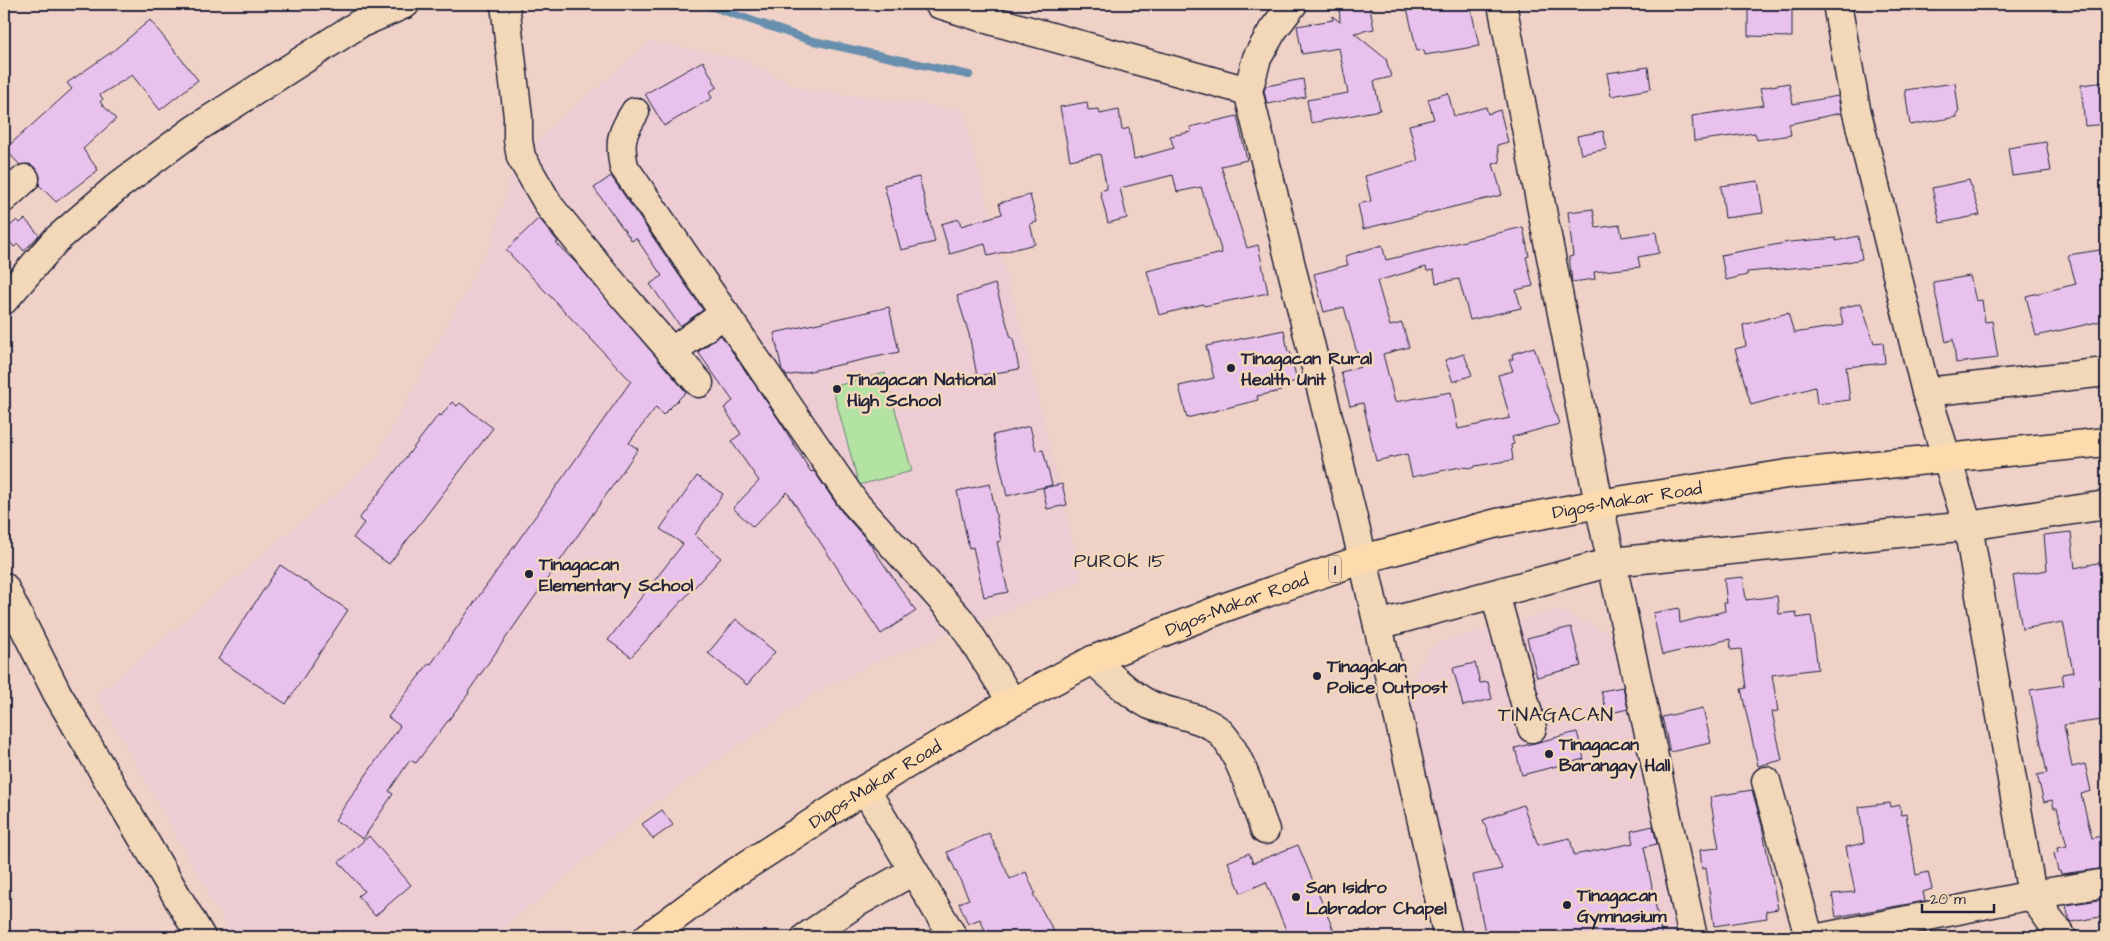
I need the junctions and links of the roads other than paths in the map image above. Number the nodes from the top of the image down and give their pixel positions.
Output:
1 (405, 4) edge
2 (505, 4) edge
3 (939, 4) edge
4 (1293, 4) edge
5 (1502, 4) edge
6 (1838, 4) edge
7 (1248, 91) junction
8 (635, 112) dead end
9 (24, 179) dead end
10 (4, 198) edge
11 (4, 300) edge
12 (726, 313) junction
13 (671, 352) junction
14 (2106, 372) edge
15 (699, 383) dead end
16 (1926, 392) junction
17 (2106, 442) edge
18 (1947, 458) junction
19 (1599, 504) junction
20 (2106, 505) edge
21 (1968, 526) junction
22 (1363, 559) junction
23 (1612, 562) junction
24 (4, 587) edge
25 (1496, 594) junction
26 (1378, 625) junction
27 (1093, 660) junction
28 (1012, 702) junction
29 (1532, 728) dead end
30 (1766, 781) dead end
31 (865, 789) junction
32 (1265, 830) dead end
33 (914, 871) junction
34 (2106, 883) edge
35 (2032, 894) junction
36 (656, 935) edge
37 (201, 937) edge
38 (806, 937) edge
39 (953, 937) edge
40 (1448, 937) edge
41 (1693, 937) edge
42 (1809, 937) edge
43 (1824, 937) edge
44 (2062, 937) edge

1 - 11 street
2 - 13 street
3 - 7 street
4 - 7 street
5 - 19 street
6 - 16 street
7 - 22 street
8 - 12 street
9 - 10 street
12 - 13 street
12 - 28 street
13 - 15 street
14 - 16 street
16 - 18 street
17 - 18 highway, Digos-Makar Road / 1
18 - 19 highway, Digos-Makar Road / 1
18 - 21 street
19 - 22 highway, Digos-Makar Road / 1
19 - 23 street
20 - 21 street
21 - 23 street
21 - 35 street
22 - 26 street
22 - 27 highway, Digos-Makar Road / 1
23 - 25 street
23 - 41 street
24 - 37 street
25 - 26 street
25 - 29 street
26 - 40 street
27 - 28 highway, Digos-Makar Road / 1
27 - 32 street
28 - 31 highway, Digos-Makar Road / 1
30 - 42 street
31 - 33 street
31 - 36 highway, Digos-Makar Road / 1
33 - 38 street
33 - 39 street
34 - 35 street
35 - 43 street
35 - 44 street

